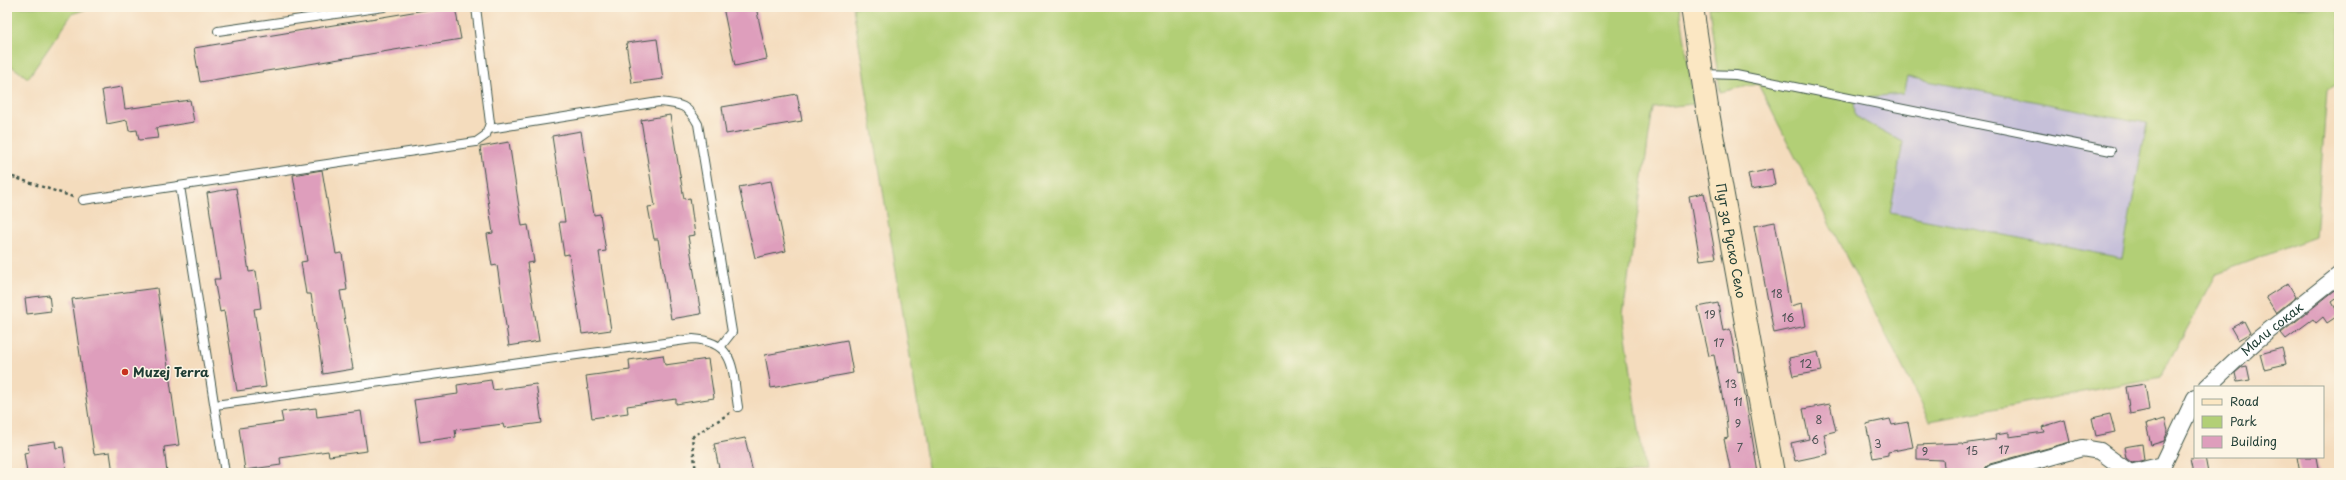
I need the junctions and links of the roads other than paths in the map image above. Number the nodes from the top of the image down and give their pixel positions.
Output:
1 (384, 7) edge
2 (476, 7) edge
3 (1692, 7) edge
4 (218, 32) dead end
5 (1702, 74) junction
6 (489, 129) junction
7 (2111, 151) dead end
8 (180, 186) junction
9 (83, 200) road end
10 (2339, 275) edge
11 (721, 346) junction
12 (2208, 386) edge
13 (2194, 400) edge
14 (215, 405) junction
15 (738, 407) road end
16 (225, 473) edge
17 (1773, 473) edge
18 (1994, 473) edge

1 - 4 lane
2 - 6 lane
3 - 5 main road, Пут за Руско Село
5 - 7 lane
5 - 17 main road, Пут за Руско Село
6 - 8 lane
6 - 11 lane
8 - 9 lane
8 - 14 lane
10 - 12 street, Мали сокак
11 - 14 lane
11 - 15 lane
13 - 18 street
14 - 16 lane

